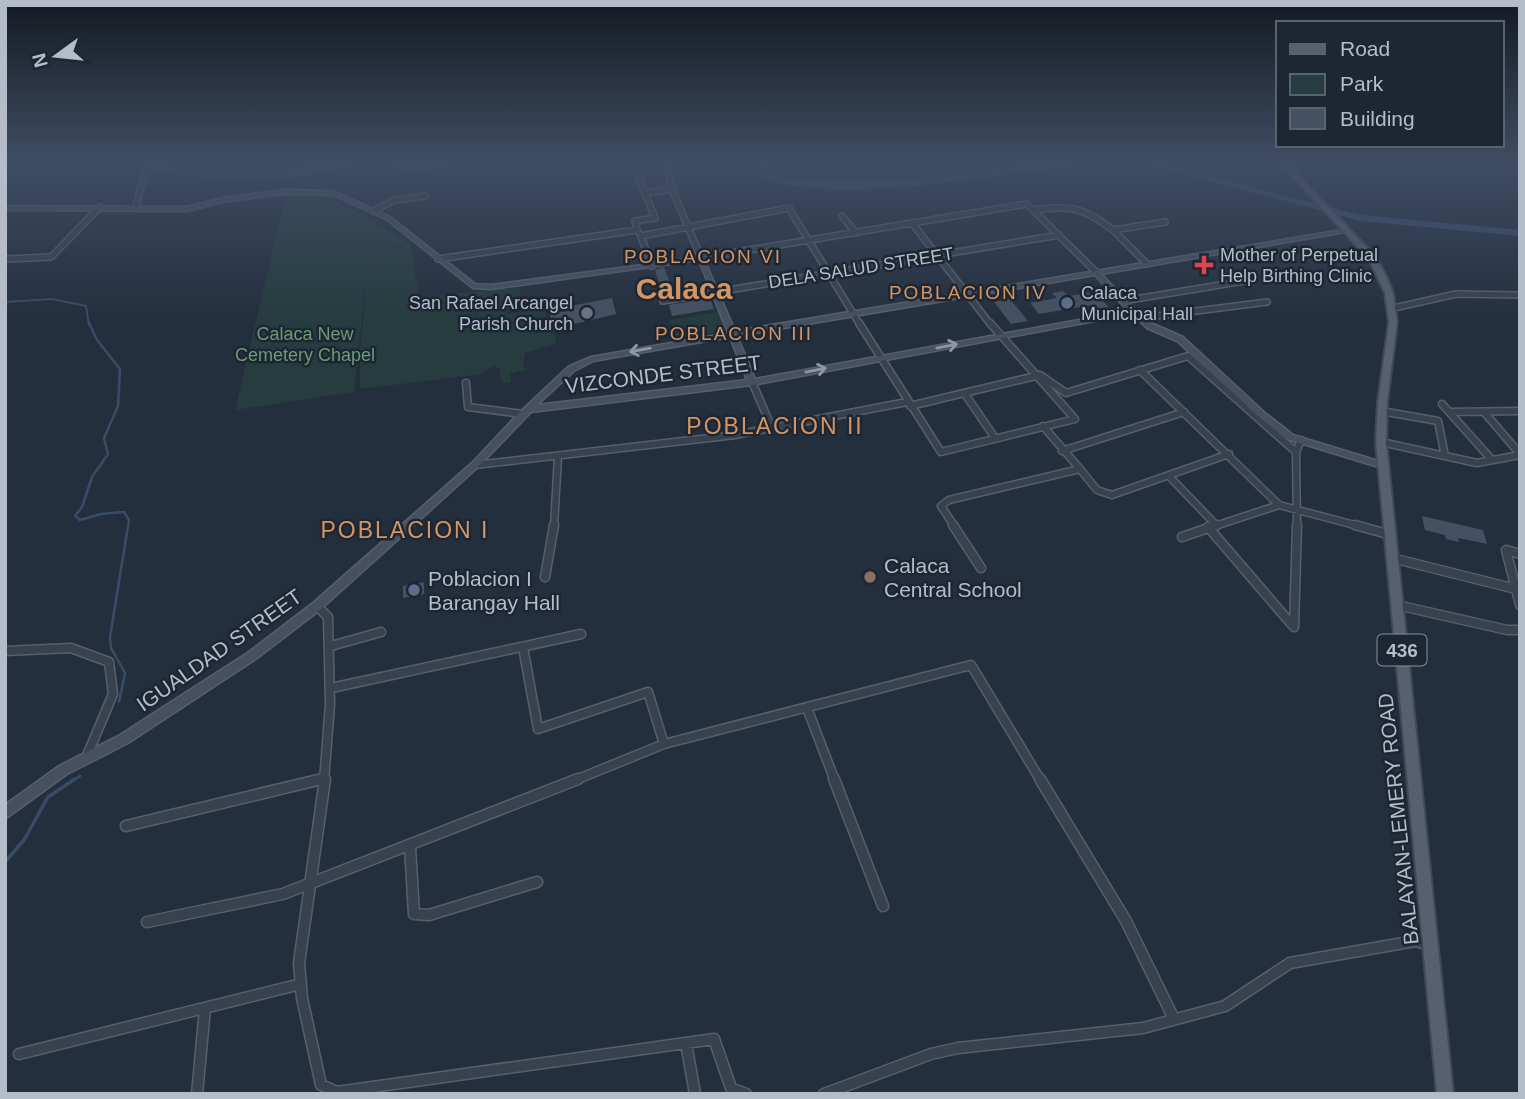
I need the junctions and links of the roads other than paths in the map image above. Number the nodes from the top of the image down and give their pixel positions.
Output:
1 (93, 214) edge
2 (380, 214) edge
3 (654, 214) edge
4 (683, 214) edge
5 (759, 214) edge
6 (793, 214) edge
7 (965, 214) edge
8 (1037, 214) edge
9 (1093, 214) edge
10 (1334, 214) edge
11 (842, 216) dead end
12 (1165, 222) dead end
13 (912, 223) junction
14 (689, 229) junction
15 (1346, 229) junction
16 (1113, 230) junction
17 (639, 233) junction
18 (856, 233) junction
19 (1059, 235) junction
20 (810, 240) junction
21 (937, 256) junction
22 (701, 258) junction
23 (438, 259) junction
24 (5, 260) edge
25 (1147, 264) junction
26 (652, 266) junction
27 (1097, 273) junction
28 (831, 274) junction
29 (1244, 281) dead end
30 (714, 292) junction
31 (969, 295) junction
32 (1520, 295) edge
33 (663, 301) dead end
34 (1123, 301) junction
35 (1267, 302) dead end
36 (1394, 308) junction
37 (853, 314) junction
38 (1137, 315) junction
39 (732, 334) junction
40 (1000, 336) junction
41 (880, 358) junction
42 (1140, 370) junction
43 (1035, 376) junction
44 (752, 382) junction
45 (466, 383) dead end
46 (965, 394) junction
47 (909, 404) junction
48 (1442, 404) dead end
49 (526, 411) junction
50 (1381, 411) junction
51 (1519, 411) edge
52 (1184, 412) junction
53 (1450, 412) junction
54 (1483, 412) junction
55 (1043, 426) junction
56 (772, 428) junction
57 (995, 438) junction
58 (1301, 440) junction
59 (1381, 442) junction
60 (1062, 451) junction
61 (1296, 452) junction
62 (1229, 454) junction
63 (1520, 454) edge
64 (558, 456) junction
65 (1446, 456) junction
66 (1492, 460) junction
67 (475, 465) junction
68 (1385, 466) junction
69 (1080, 469) junction
70 (1169, 475) junction
71 (1279, 505) junction
72 (1298, 510) junction
73 (1211, 526) junction
74 (1391, 535) junction
75 (1182, 537) dead end
76 (1520, 554) edge
77 (1392, 558) junction
78 (981, 568) dead end
79 (545, 578) dead end
80 (1518, 590) edge
81 (1397, 605) junction
82 (1520, 605) edge
83 (317, 606) junction
84 (1520, 630) edge
85 (381, 632) dead end
86 (581, 634) dead end
87 (331, 646) junction
88 (523, 647) junction
89 (5, 652) edge
90 (331, 688) junction
91 (807, 708) junction
92 (664, 744) junction
93 (85, 760) junction
94 (323, 779) junction
95 (5, 813) edge
96 (126, 826) dead end
97 (410, 847) junction
98 (537, 881) dead end
99 (312, 882) junction
100 (883, 906) dead end
101 (147, 922) dead end
102 (1432, 945) junction
103 (301, 984) junction
104 (205, 1008) junction
105 (1174, 1019) junction
106 (686, 1042) junction
107 (19, 1055) dead end
108 (197, 1094) edge
109 (695, 1094) edge
110 (746, 1094) edge
111 (824, 1094) edge
112 (1445, 1094) edge

1 - 24 street
2 - 23 main road
3 - 17 street
4 - 14 street
5 - 14 street
6 - 20 street
7 - 13 street
8 - 19 street
9 - 16 street
10 - 15 main road, BALAYAN-LEMERY ROAD / 436
11 - 18 street
12 - 16 street
13 - 18 street
13 - 21 street
14 - 17 street
14 - 22 street
15 - 25 main road, IGUALDAD STREET
15 - 36 main road, BALAYAN-LEMERY ROAD / 436
16 - 25 street
17 - 23 street
17 - 26 street
18 - 20 street
19 - 21 street, DELA SALUD STREET
19 - 27 street
20 - 22 street
20 - 28 street
21 - 28 street, DELA SALUD STREET
21 - 31 street
22 - 26 main road
22 - 30 main road
23 - 26 main road
25 - 27 main road, IGUALDAD STREET
27 - 31 main road, IGUALDAD STREET
27 - 34 main road
28 - 30 street, DELA SALUD STREET
28 - 37 street
29 - 34 street
30 - 33 street, DELA SALUD STREET
30 - 39 main road
31 - 37 main road, IGUALDAD STREET
31 - 40 street
32 - 36 street
34 - 38 main road
35 - 38 street
36 - 50 main road, BALAYAN-LEMERY ROAD / 436
37 - 39 main road, IGUALDAD STREET
37 - 41 street
38 - 40 main road, VIZCONDE STREET
38 - 58 main road
39 - 44 main road
39 -> 49 main road, IGUALDAD STREET
41 -> 40 main road, VIZCONDE STREET
40 - 43 street
44 -> 41 main road, VIZCONDE STREET
41 - 47 street
42 - 43 street
42 - 52 street
42 - 61 street
43 - 46 street
43 - 55 street
44 - 49 main road, VIZCONDE STREET
44 - 56 street
45 - 49 street
46 - 47 street
46 - 57 street
47 - 56 street
47 - 57 street
48 - 53 street
49 - 67 main road, IGUALDAD STREET
50 - 59 main road, BALAYAN-LEMERY ROAD / 436
50 - 65 street
51 - 54 street
52 - 60 street
52 - 62 street
53 - 54 street
53 - 66 street
54 - 63 street
55 - 57 street
55 - 60 street
56 - 64 street
58 - 61 street
58 - 68 main road
59 - 65 street
59 - 68 main road, BALAYAN-LEMERY ROAD / 436
60 - 69 street
61 - 72 street
62 - 70 street
62 - 71 street
63 - 66 street
64 - 67 street
64 - 79 street
65 - 66 street
67 - 83 main road, IGUALDAD STREET
68 - 74 main road, BALAYAN-LEMERY ROAD / 436
69 - 70 street
69 - 78 street
70 - 73 street
71 - 72 street
71 - 73 street
72 - 73 street
72 - 74 street
73 - 75 street
74 - 77 main road, BALAYAN-LEMERY ROAD / 436
76 - 80 street
77 - 80 street
77 - 81 main road, BALAYAN-LEMERY ROAD / 436
80 - 82 street
81 - 84 street
81 - 102 main road, BALAYAN-LEMERY ROAD / 436
83 - 87 street
83 - 93 main road, IGUALDAD STREET
85 - 87 street
86 - 88 street
87 - 90 street
88 - 90 street
88 - 92 street
89 - 93 street
90 - 94 street
91 - 92 street
91 - 100 street
91 - 105 street
92 - 97 street
93 - 95 main road, IGUALDAD STREET
94 - 96 street
94 - 99 street
97 - 98 street
97 - 99 street
99 - 101 street
99 - 103 street
102 - 105 street
102 - 112 main road, BALAYAN-LEMERY ROAD / 436
103 - 104 street
103 - 106 street
104 - 107 street
104 - 108 street
105 - 111 street
106 - 109 street
106 - 110 street

